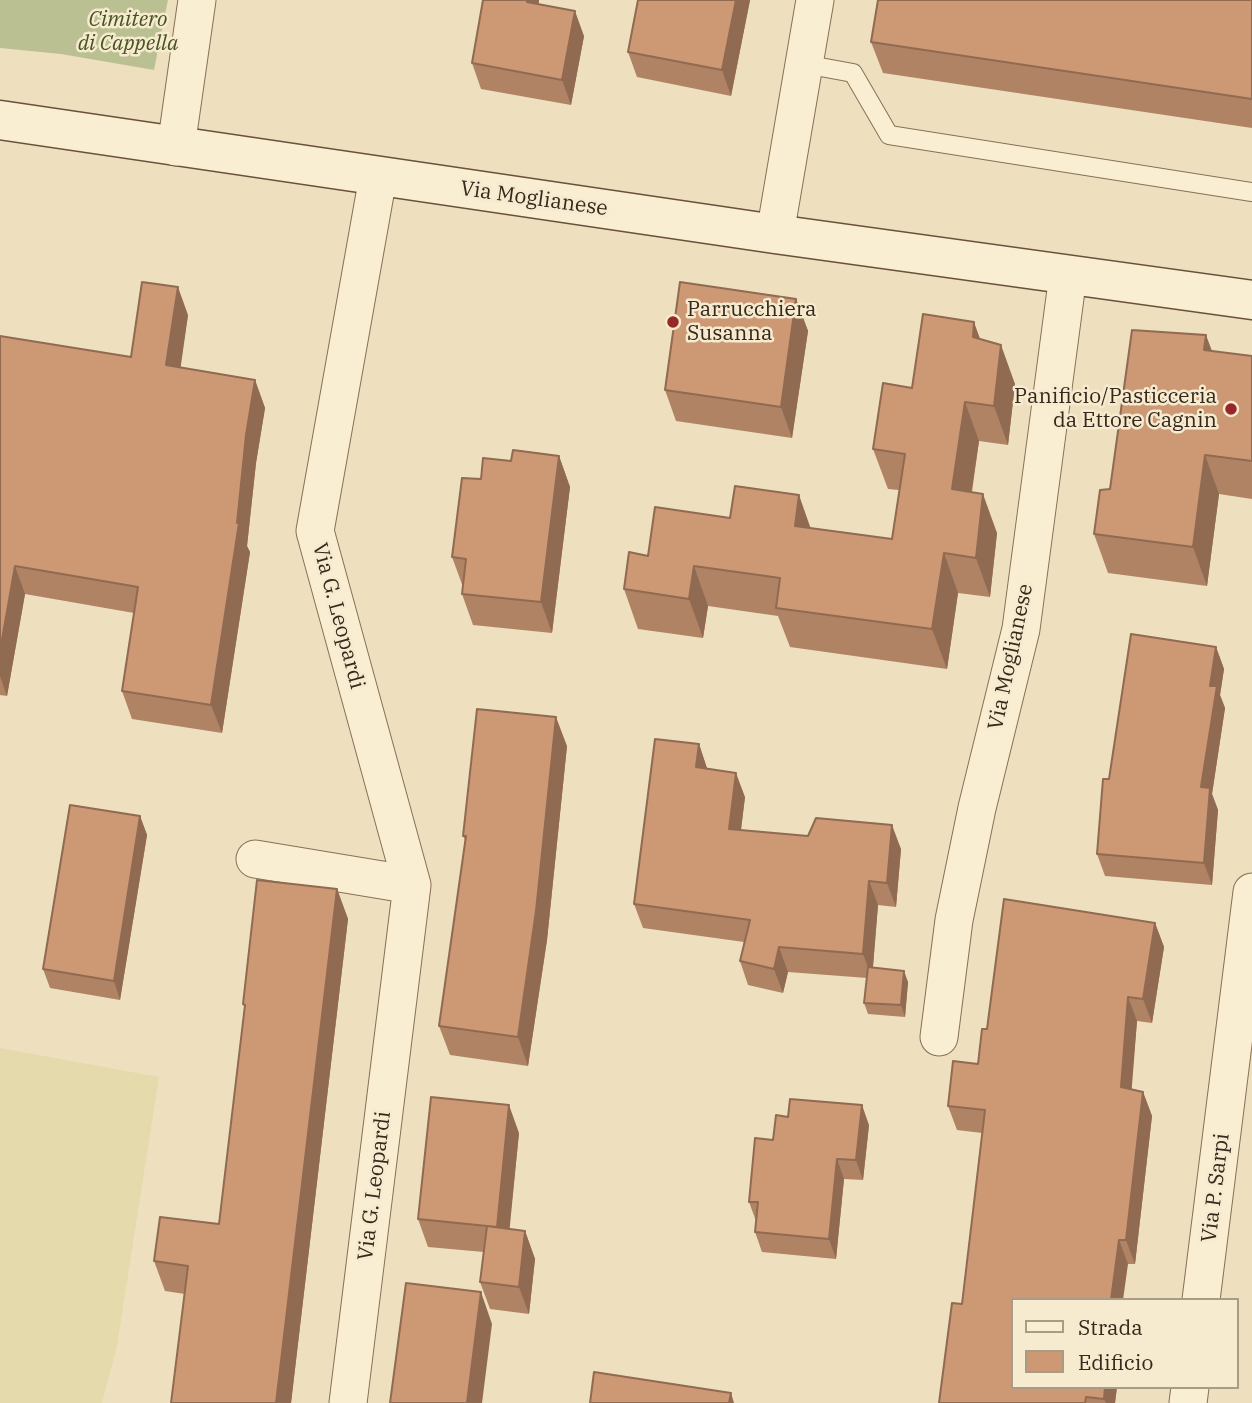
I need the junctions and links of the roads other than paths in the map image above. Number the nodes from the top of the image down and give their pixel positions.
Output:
1 (197, 0) edge
2 (815, 0) edge
3 (804, 64) junction
4 (0, 120) edge
5 (176, 147) junction
6 (378, 177) junction
7 (1252, 192) edge
8 (775, 234) junction
9 (1068, 275) junction
10 (1252, 300) edge
11 (255, 859) dead end
12 (412, 885) junction
13 (1252, 891) edge
14 (939, 1037) dead end
15 (1241, 1078) edge
16 (1202, 1298) edge
17 (348, 1403) edge

1 - 5 street
2 - 3 street
3 - 7 lane
3 - 8 street
4 - 5 main road, Via Moglianese
5 - 6 main road, Via Moglianese
6 - 8 main road, Via Moglianese
6 - 12 street, Via G. Leopardi
8 - 9 main road, Via Moglianese
9 - 10 main road, Via Moglianese
9 - 14 street, Via Moglianese
11 - 12 street
12 - 17 street, Via G. Leopardi
13 - 15 street, Via P. Sarpi
15 - 16 street, Via P. Sarpi

